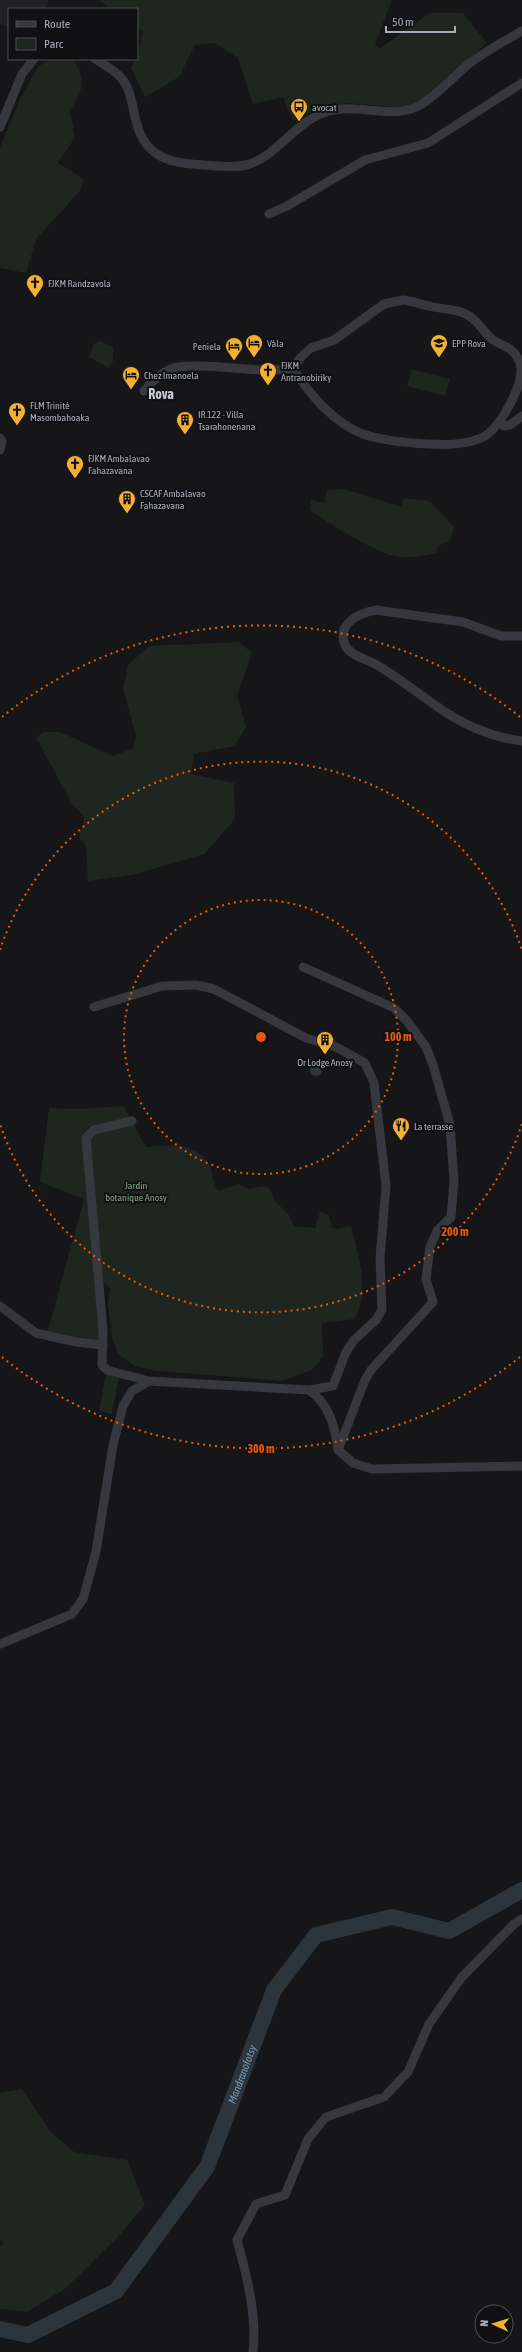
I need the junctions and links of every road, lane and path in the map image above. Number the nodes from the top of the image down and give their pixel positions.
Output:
1 (522, 31) edge
2 (33, 60) edge
3 (97, 60) edge
4 (522, 83) edge
5 (0, 127) edge
6 (269, 214) dead end
7 (294, 368) junction
8 (144, 391) dead end
9 (522, 416) edge
10 (501, 422) junction
11 (0, 438) edge
12 (0, 450) edge
13 (522, 636) edge
14 (522, 741) edge
15 (303, 967) dead end
16 (94, 1007) dead end
17 (132, 1121) dead end
18 (0, 1306) edge
19 (103, 1345) junction
20 (149, 1381) junction
21 (309, 1390) junction
22 (338, 1450) junction
23 (522, 1466) edge
24 (0, 1644) edge
25 (522, 1919) edge
26 (253, 2352) edge

1 - 3 street
2 - 5 street
4 - 6 street
7 - 8 street
7 - 10 street
7 - 10 street
9 - 10 street
11 - 12 street
13 - 14 street
15 - 22 street
16 - 21 street
17 - 19 street
18 - 19 street
19 - 20 street
20 - 21 street
20 - 24 street
21 - 22 street
22 - 23 street
25 - 26 street

